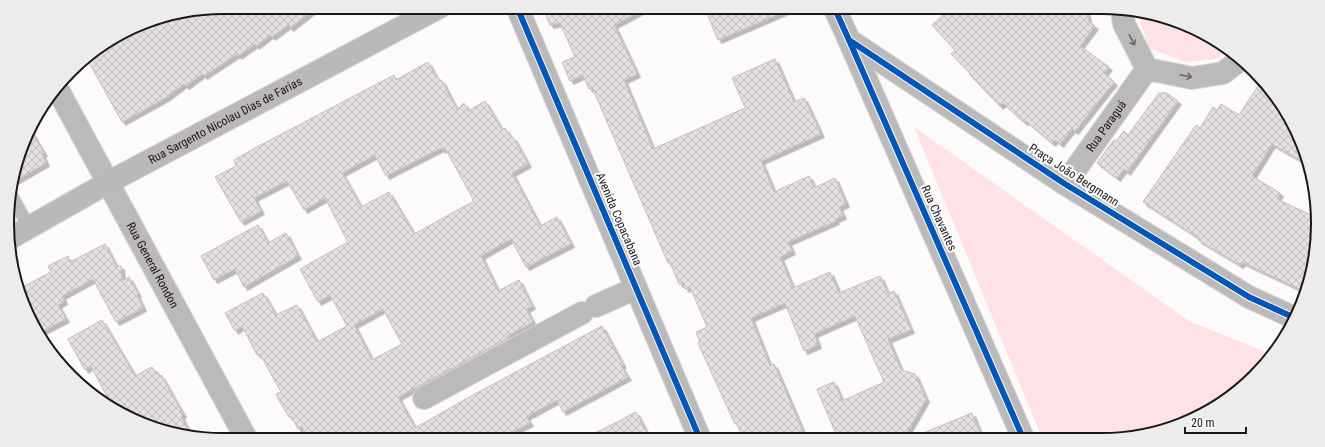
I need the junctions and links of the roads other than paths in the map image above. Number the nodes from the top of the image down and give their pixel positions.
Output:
1 (427, 14) edge
2 (520, 14) edge
3 (837, 14) edge
4 (1123, 15) edge
5 (850, 40) junction
6 (1236, 63) edge
7 (1147, 69) junction
8 (60, 93) edge
9 (109, 182) junction
10 (1065, 184) junction
11 (14, 209) edge
12 (20, 232) edge
13 (636, 288) junction
14 (1289, 315) edge
15 (424, 398) dead end
16 (244, 433) edge
17 (697, 433) edge
18 (1021, 433) edge

1 - 9 main road, Rua Sargento Nicolau Dias de Farias
2 - 13 street, Avenida Copacabana
3 - 5 street, Rua Chavantes
4 -> 7 street
5 - 10 street, Praça João Bergmann
5 - 18 street, Rua Chavantes
7 -> 6 street
7 - 10 street, Rua Paraguá
8 - 9 street, Rua General Rondon
9 - 12 main road, Rua Sargento Nicolau Dias de Farias
9 - 16 street, Rua General Rondon
10 - 14 street, Praça João Bergmann
11 - 12 lane
13 - 15 street
13 - 17 street, Avenida Copacabana

